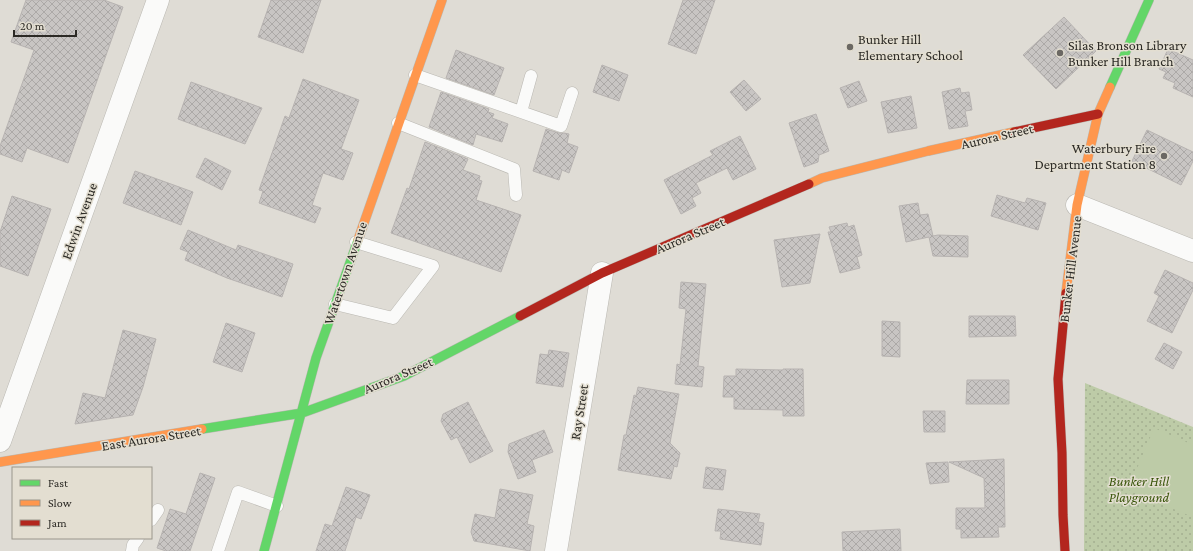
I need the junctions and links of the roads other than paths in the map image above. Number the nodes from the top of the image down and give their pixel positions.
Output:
1 (158, 0) edge
2 (442, 0) edge
3 (1149, 0) edge
4 (415, 75) junction
5 (531, 76) dead end
6 (572, 93) dead end
7 (521, 112) junction
8 (1098, 114) junction
9 (398, 123) junction
10 (516, 195) dead end
11 (1077, 205) junction
12 (356, 242) junction
13 (1193, 251) edge
14 (602, 273) junction
15 (335, 304) junction
16 (302, 413) junction
17 (0, 441) edge
18 (0, 462) edge
19 (277, 506) junction
20 (137, 539) edge
21 (132, 551) edge
22 (218, 551) edge
23 (264, 551) edge
24 (556, 551) edge
25 (1065, 551) edge

1 - 17 street, Edwin Avenue
2 - 4 main road, Watertown Avenue
3 - 8 main road, Bunker Hill Avenue
4 - 7 lane
4 - 9 main road, Watertown Avenue
5 - 7 lane
6 - 7 lane
8 - 11 main road, Bunker Hill Avenue
8 - 14 main road, Aurora Street
9 - 10 lane
9 - 12 main road, Watertown Avenue
11 - 13 street
11 - 25 main road, Bunker Hill Avenue
12 - 15 main road, Watertown Avenue
12 - 15 lane
14 - 16 main road, Aurora Street
14 - 24 street, Ray Street
15 - 16 main road, Watertown Avenue
16 - 18 main road, East Aurora Street
16 - 19 main road, Watertown Avenue
19 - 22 lane
19 - 23 main road, Watertown Avenue
20 - 21 lane

